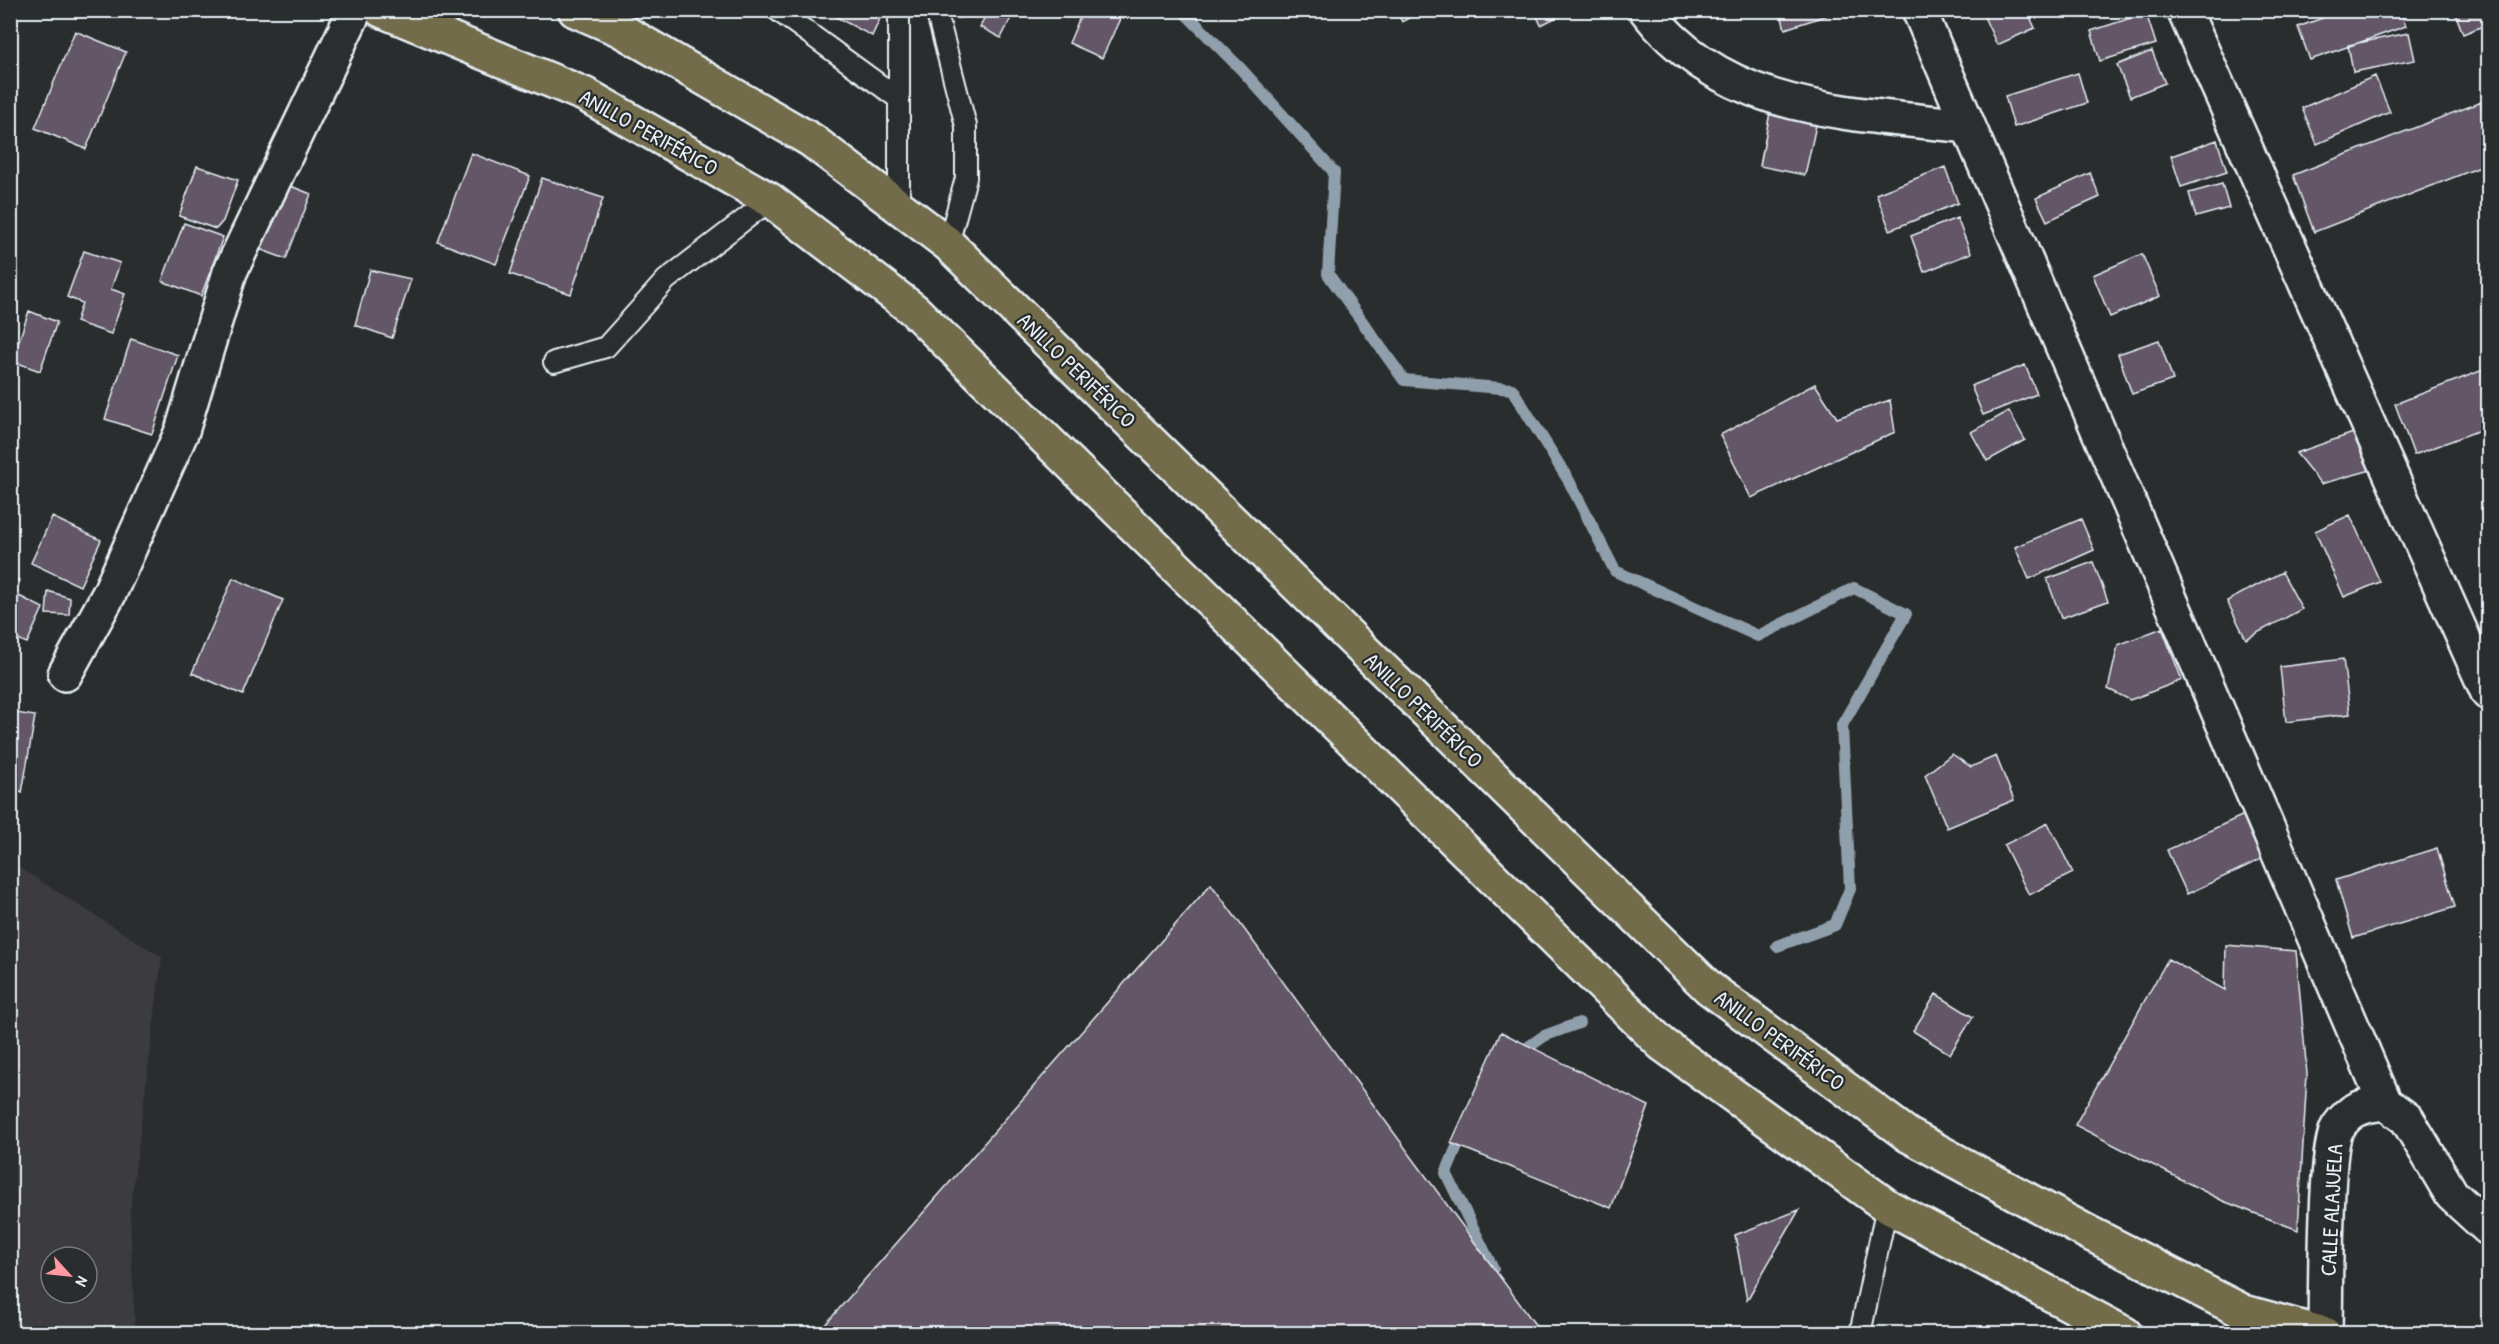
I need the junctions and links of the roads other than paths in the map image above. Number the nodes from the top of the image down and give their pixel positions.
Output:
1 (355, 10) edge
2 (381, 10) edge
3 (575, 10) edge
4 (777, 10) edge
5 (898, 10) edge
6 (936, 10) edge
7 (1646, 10) edge
8 (1919, 10) edge
9 (2184, 10) edge
10 (805, 18) edge
11 (899, 99) junction
12 (1967, 126) junction
13 (770, 200) junction
14 (899, 207) junction
15 (948, 244) junction
16 (554, 362) dead end
17 (65, 674) dead end
18 (2488, 693) edge
19 (2385, 1103) junction
20 (1887, 1206) junction
21 (2488, 1228) edge
22 (1860, 1334) edge
23 (2125, 1334) edge
24 (2324, 1334) edge

1 - 17 street
2 - 13 highway, ANILLO PERIFÉRICO
3 - 14 highway, ANILLO PERIFÉRICO
4 - 10 lane
5 - 11 lane
6 - 15 lane
7 - 12 street
8 - 12 street
9 - 18 street
10 - 11 lane
11 - 14 lane
12 - 19 street
13 - 16 lane
13 - 20 highway, ANILLO PERIFÉRICO
14 - 15 highway, ANILLO PERIFÉRICO
15 - 24 highway, ANILLO PERIFÉRICO
19 - 21 street
19 - 24 street, CALLE ALAJUELA
20 - 22 lane
20 - 23 highway, ANILLO PERIFÉRICO

